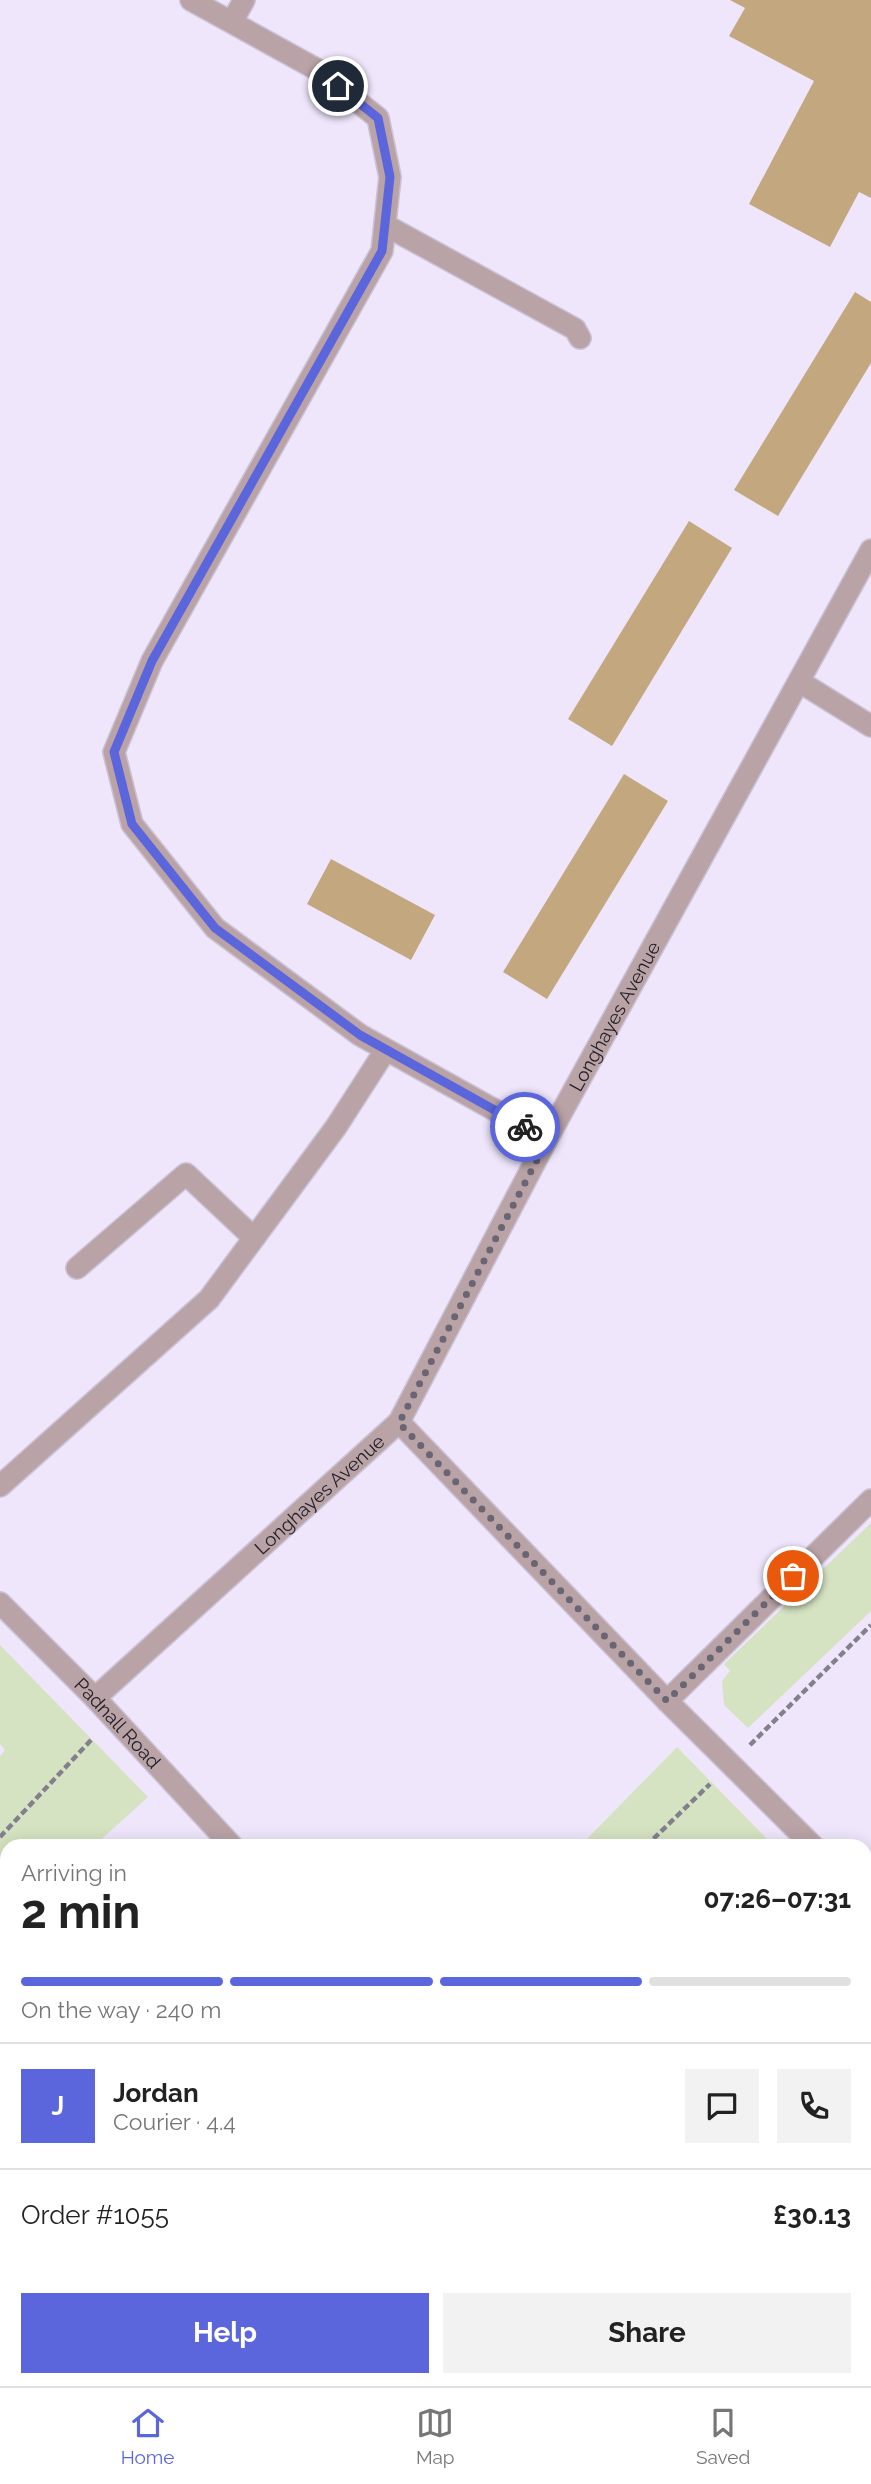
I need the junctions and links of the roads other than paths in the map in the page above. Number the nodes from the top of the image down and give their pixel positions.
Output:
1 (191, 0) edge
2 (244, 0) edge
3 (232, 22) junction
4 (385, 225) junction
5 (580, 338) dead end
6 (871, 550) edge
7 (800, 682) junction
8 (871, 726) edge
9 (385, 1051) junction
10 (548, 1139) junction
11 (254, 1238) junction
12 (77, 1268) dead end
13 (399, 1423) junction
14 (0, 1486) edge
15 (871, 1500) edge
16 (0, 1603) edge
17 (95, 1698) junction
18 (667, 1701) junction
19 (226, 1839) edge
20 (806, 1839) edge

1 - 3 street
2 - 3 street
3 - 4 street
4 - 5 street
4 - 9 street
6 - 7 street, Longhayes Avenue
7 - 8 street
7 - 10 street, Longhayes Avenue
9 - 10 street
9 - 11 street
10 - 13 street, Longhayes Avenue
11 - 12 street
11 - 14 street
13 - 17 street, Longhayes Avenue
13 - 18 street
15 - 18 street
16 - 17 street, Padnall Road
17 - 19 street, Padnall Road
18 - 20 street

